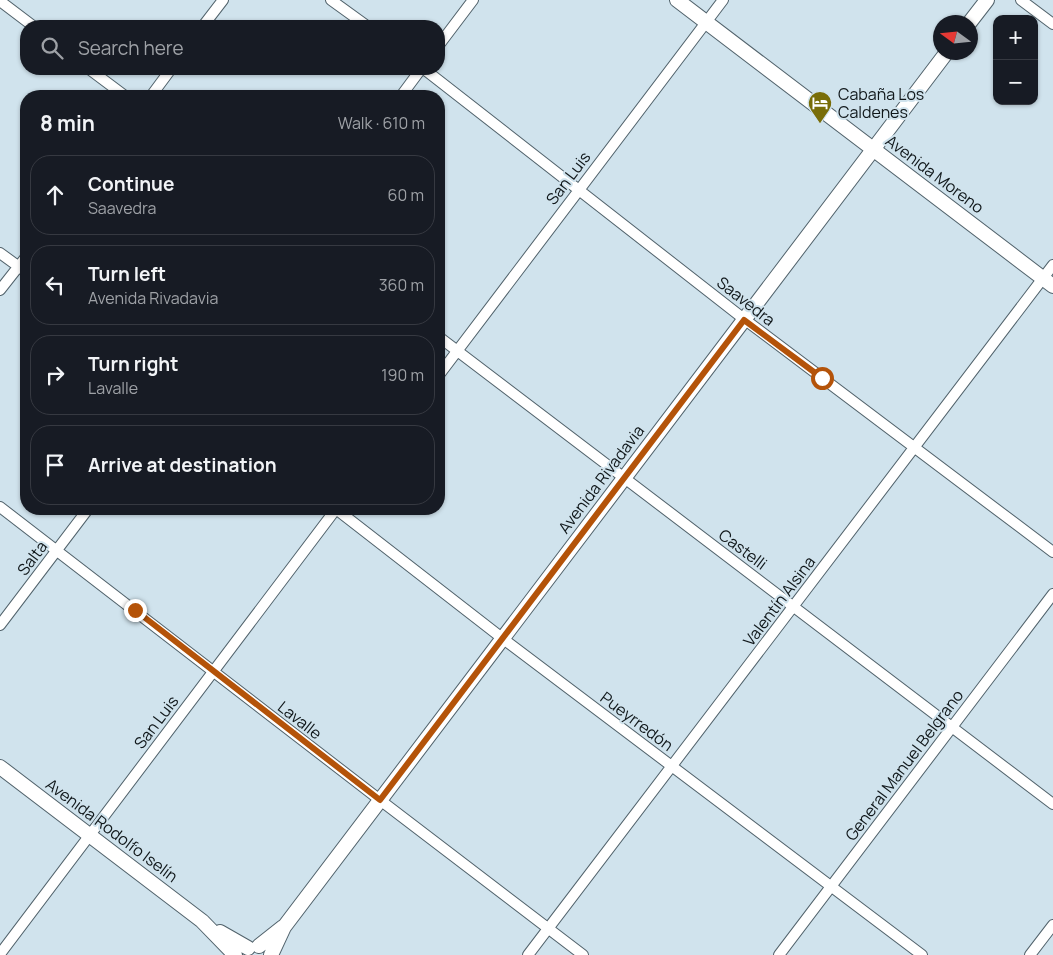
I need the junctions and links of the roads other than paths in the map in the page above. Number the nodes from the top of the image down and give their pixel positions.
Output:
1 (223, 0) edge
2 (331, 0) edge
3 (473, 0) edge
4 (677, 0) edge
5 (723, 0) edge
6 (987, 0) edge
7 (1021, 0) edge
8 (0, 1) edge
9 (975, 15) edge
10 (25, 20) edge
11 (208, 20) edge
12 (359, 20) edge
13 (706, 22) junction
14 (1053, 24) edge
15 (445, 38) edge
16 (941, 60) edge
17 (97, 75) edge
18 (166, 75) edge
19 (418, 75) edge
20 (431, 75) edge
21 (117, 90) edge
22 (155, 90) edge
23 (406, 90) edge
24 (874, 150) junction
25 (578, 190) junction
26 (0, 253) edge
27 (1053, 265) edge
28 (20, 267) edge
29 (20, 272) edge
30 (1048, 282) edge
31 (0, 290) edge
32 (744, 320) junction
33 (445, 342) edge
34 (457, 351) junction
35 (445, 367) edge
36 (914, 448) junction
37 (624, 478) junction
38 (0, 507) edge
39 (83, 515) edge
40 (331, 515) edge
41 (344, 515) edge
42 (56, 550) junction
43 (1053, 552) edge
44 (1053, 594) edge
45 (794, 606) junction
46 (0, 625) edge
47 (502, 638) junction
48 (213, 670) junction
49 (951, 728) junction
50 (672, 766) junction
51 (0, 767) edge
52 (380, 800) junction
53 (1053, 804) edge
54 (90, 835) junction
55 (831, 886) junction
56 (202, 921) junction
57 (1053, 925) edge
58 (284, 927) junction
59 (548, 929) junction
60 (249, 950) edge
61 (0, 954) edge
62 (235, 955) edge
63 (271, 955) edge
64 (528, 955) edge
65 (583, 955) edge
66 (779, 955) edge
67 (922, 955) edge
68 (1030, 955) edge

1 - 11 street
2 - 12 street
3 - 15 street
4 - 13 main road, Avenida Moreno
5 - 13 street, San Luis
6 - 9 main road
7 - 14 street
8 - 10 street
13 - 24 main road, Avenida Moreno
13 - 25 street, San Luis
16 - 24 main road, Avenida Rivadavia
17 - 21 street
18 - 22 street
19 - 23 street
20 - 25 street, Saavedra
24 - 30 main road, Avenida Moreno
24 - 32 main road, Avenida Rivadavia
25 - 32 street, Saavedra
25 - 34 street, San Luis
26 - 28 street
27 - 30 street, Valentín Alsina
29 - 31 street
30 - 36 street, Valentín Alsina
32 - 36 street, Saavedra
32 - 37 main road, Avenida Rivadavia
33 - 34 street, Castelli
34 - 35 street, San Luis
34 - 37 street, Castelli
36 - 43 street, Saavedra
36 - 45 street, Valentín Alsina
37 - 45 street, Castelli
37 - 47 main road, Avenida Rivadavia
38 - 42 street, Lavalle
39 - 42 street, Salta
40 - 48 street, San Luis
41 - 47 street, Pueyrredón
42 - 46 street, Salta
42 - 48 street, Lavalle
44 - 49 street, General Manuel Belgrano
45 - 49 street, Castelli
45 - 50 street, Valentín Alsina
47 - 50 street, Pueyrredón
47 - 52 main road, Avenida Rivadavia
48 - 52 street, Lavalle
48 - 54 street, San Luis
49 - 53 street, Castelli
49 - 55 street, General Manuel Belgrano
50 - 55 street, Pueyrredón
50 - 59 street, Valentín Alsina
51 - 54 main road, Avenida Rodolfo Iselín
52 - 58 main road, Avenida Rivadavia
52 - 59 street, Lavalle
54 - 56 main road, Avenida Rodolfo Iselín
54 - 61 street, San Luis
55 - 66 street, General Manuel Belgrano
55 - 67 street, Pueyrredón
56 - 60 main road, Avenida Rodolfo Iselín
56 - 62 main road, Avenida Rodolfo Iselín
57 - 68 street
58 - 60 main road, Avenida Rivadavia
58 - 63 main road, Avenida Rivadavia
59 - 64 street, Valentín Alsina
59 - 65 street, Lavalle
60 - 63 main road, Avenida Rodolfo Iselín

